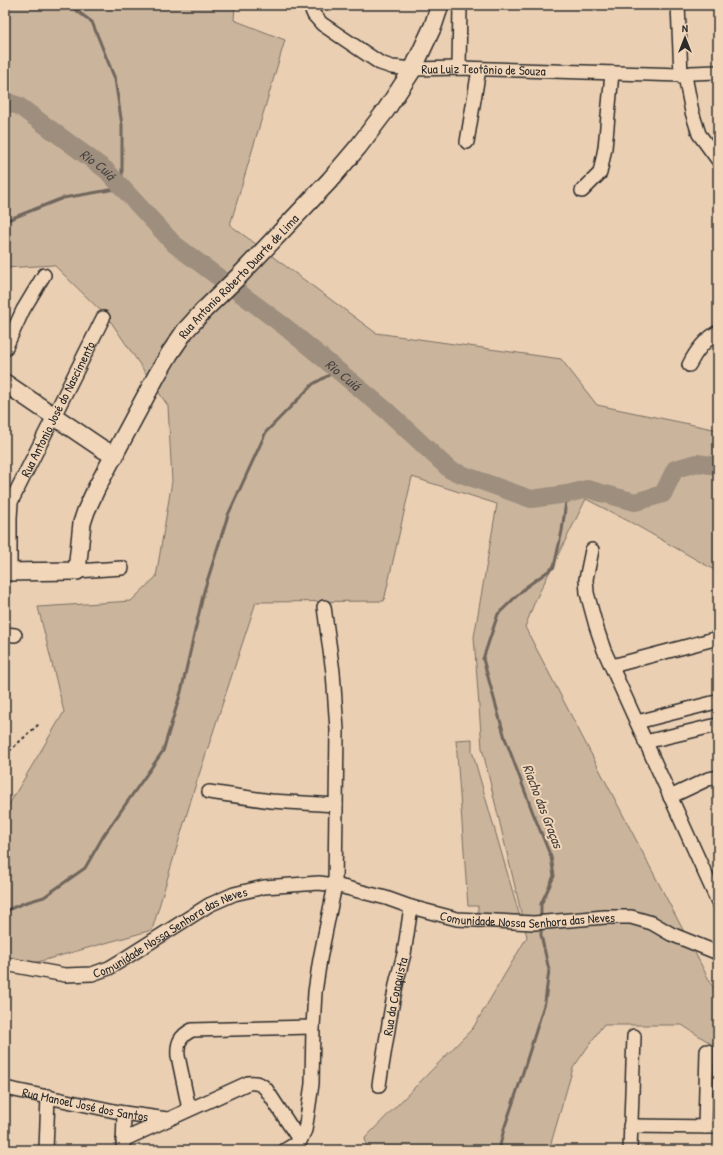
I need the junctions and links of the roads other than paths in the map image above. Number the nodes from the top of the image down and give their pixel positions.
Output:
1 (311, 5) edge
2 (440, 5) edge
3 (460, 5) edge
4 (678, 5) edge
5 (459, 68) junction
6 (479, 68) junction
7 (413, 69) junction
8 (718, 72) edge
9 (612, 73) junction
10 (681, 75) junction
11 (467, 142) dead end
12 (716, 155) edge
13 (582, 191) dead end
14 (44, 275) dead end
15 (104, 318) dead end
16 (718, 332) edge
17 (5, 349) edge
18 (689, 365) dead end
19 (5, 383) edge
20 (55, 416) junction
21 (109, 456) junction
22 (592, 550) dead end
23 (122, 568) dead end
24 (77, 570) junction
25 (7, 572) edge
26 (324, 607) dead end
27 (718, 638) edge
28 (612, 666) junction
29 (716, 702) dead end
30 (637, 722) junction
31 (718, 725) edge
32 (646, 742) junction
33 (718, 777) edge
34 (209, 792) dead end
35 (670, 797) junction
36 (336, 805) junction
37 (335, 884) junction
38 (718, 902) edge
39 (411, 907) junction
40 (718, 953) edge
41 (5, 964) edge
42 (313, 1027) junction
43 (634, 1036) dead end
44 (707, 1051) dead end
45 (379, 1085) dead end
46 (5, 1088) edge
47 (48, 1096) junction
48 (189, 1109) junction
49 (124, 1113) junction
50 (167, 1119) junction
51 (630, 1126) junction
52 (712, 1127) edge
53 (300, 1141) junction
54 (123, 1145) edge
55 (46, 1150) edge
56 (286, 1150) edge
57 (630, 1150) edge

1 - 7 street, Rua Luiz Teotônio de Souza
2 - 7 main road, Rua Antonio Roberto Duarte de Lima
3 - 5 street
4 - 10 street
5 - 6 street, Rua Luiz Teotônio de Souza
5 - 7 street, Rua Luiz Teotônio de Souza
6 - 9 street, Rua Luiz Teotônio de Souza
6 - 11 street
7 - 21 main road, Rua Antonio Roberto Duarte de Lima
8 - 10 street, Rua Luiz Teotônio de Souza
9 - 10 street, Rua Luiz Teotônio de Souza
9 - 13 street
10 - 12 street
14 - 17 street
15 - 20 street, Rua Antonio José do Nascimento
16 - 18 street
19 - 20 main road
20 - 21 main road
20 - 25 street, Rua Antonio José do Nascimento
21 - 24 main road, Rua Antonio Roberto Duarte de Lima
22 - 28 street
23 - 24 street
24 - 25 main road
26 - 36 street
27 - 28 street
28 - 30 street
29 - 30 street
30 - 32 street
31 - 32 street
32 - 35 street
33 - 35 street
34 - 36 street
35 - 38 street
36 - 37 street
37 - 39 street, Comunidade Nossa Senhora das Neves
37 - 41 street, Comunidade Nossa Senhora das Neves
37 - 42 street
39 - 40 street, Comunidade Nossa Senhora das Neves
39 - 45 street, Rua da Conquista
42 - 48 street
42 - 53 street
43 - 51 street
44 - 52 street
46 - 47 street, Rua Manoel José dos Santos
47 - 49 street, Rua Manoel José dos Santos
47 - 55 street
48 - 50 street, Rua Manoel José dos Santos
48 - 53 street, Rua Manoel José dos Santos
49 - 50 street, Rua Manoel José dos Santos
49 - 54 street
50 - 54 street, Rua Manoel José dos Santos
51 - 52 street
51 - 57 street
53 - 56 street

